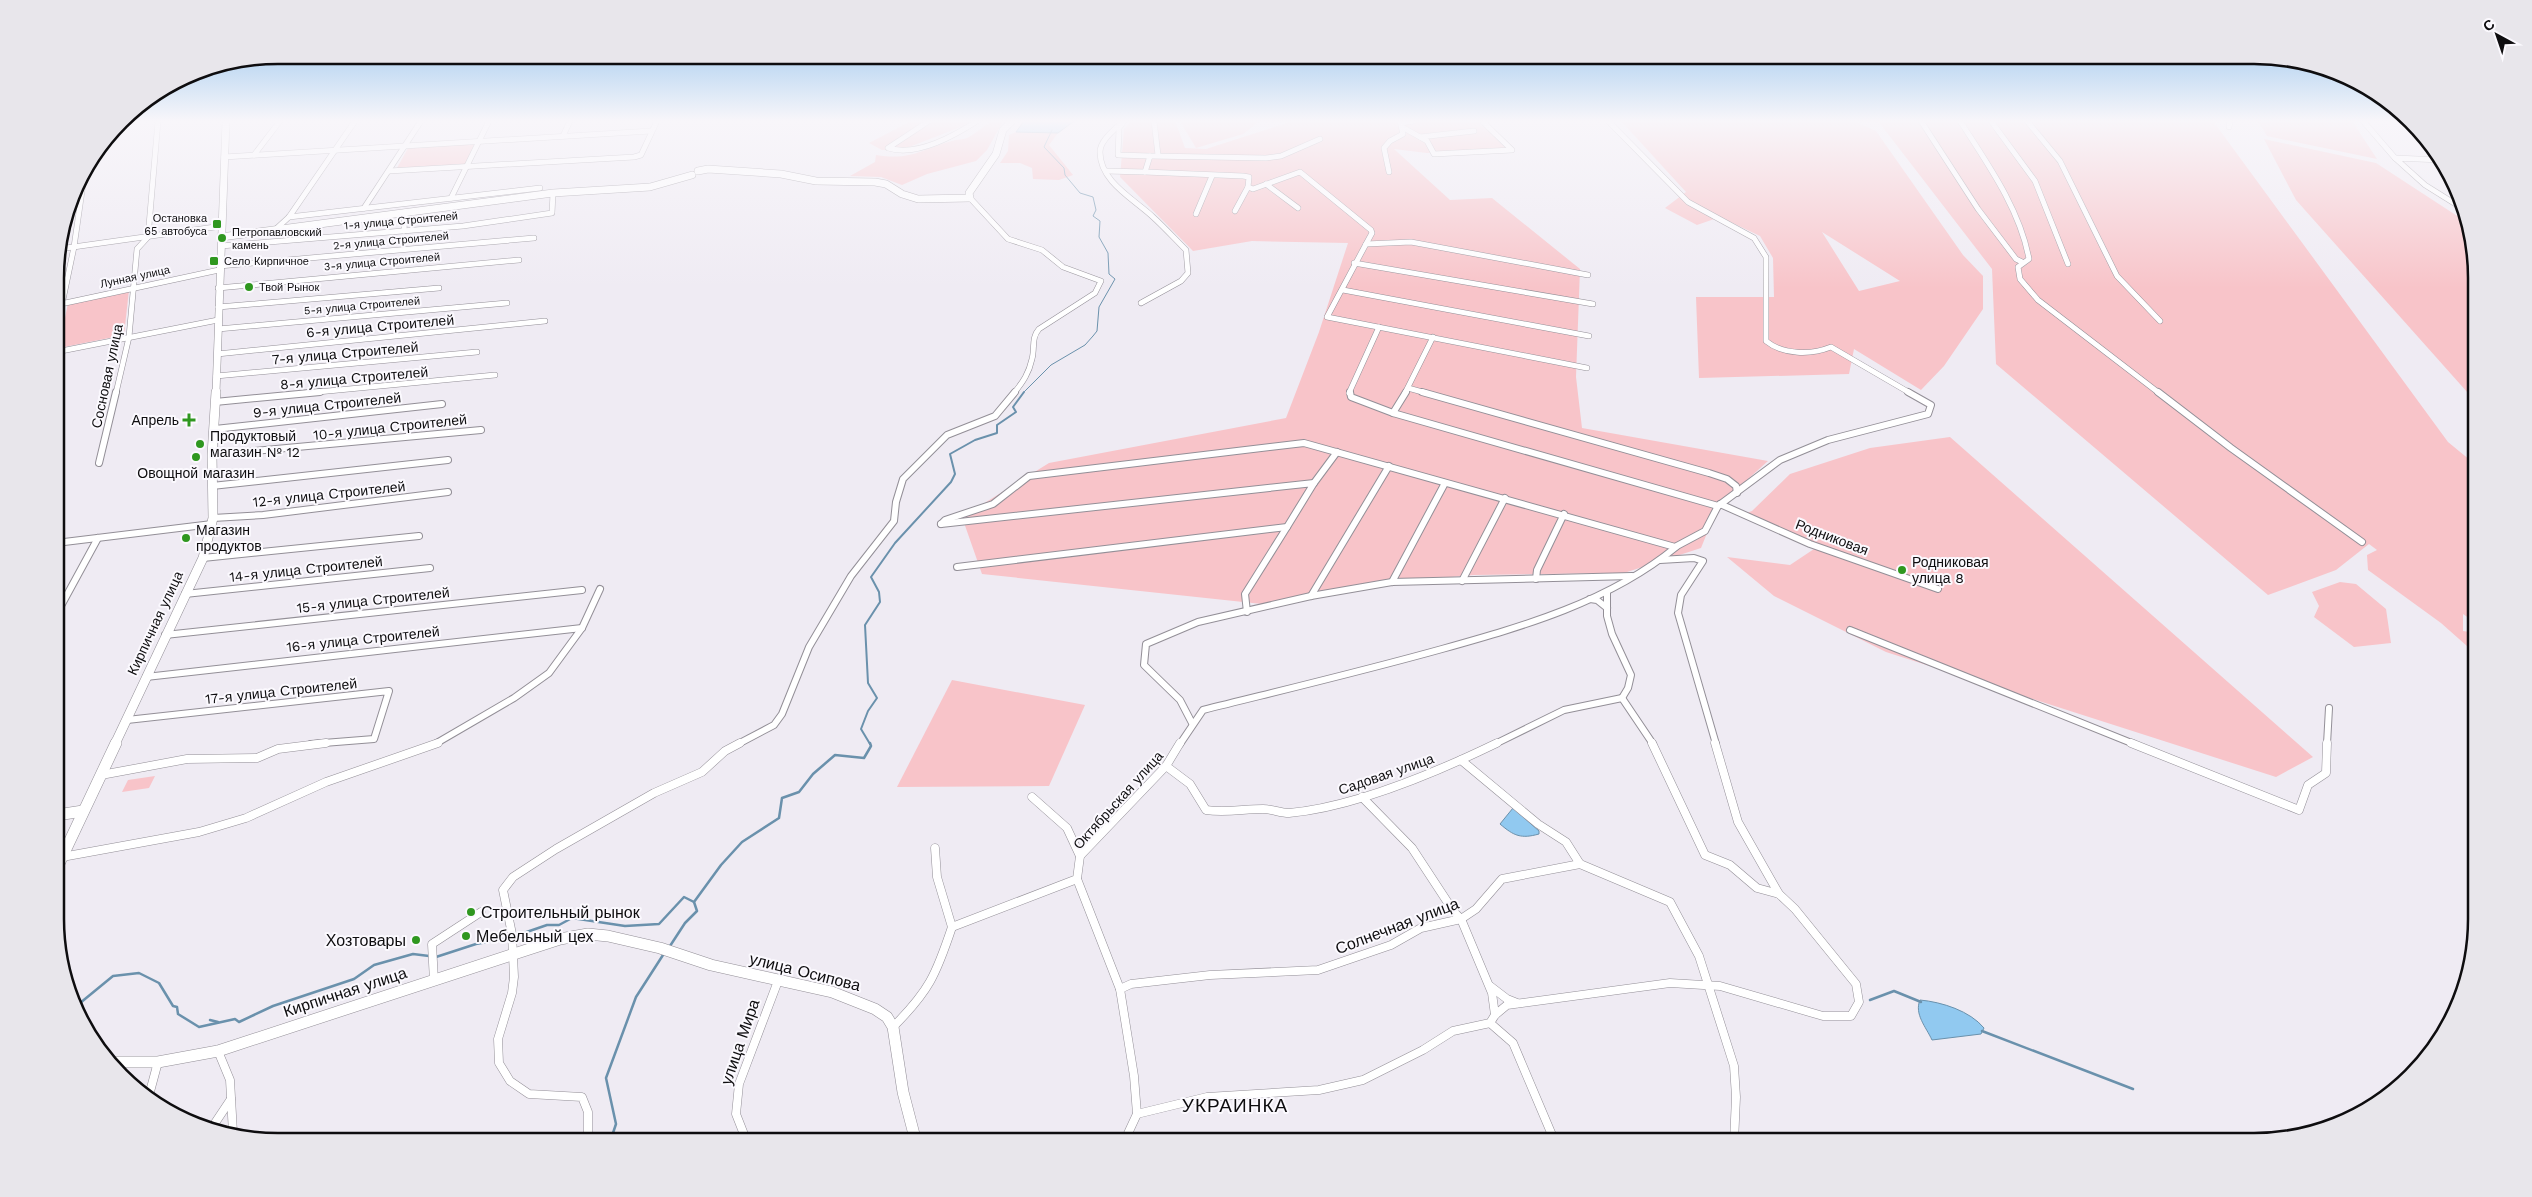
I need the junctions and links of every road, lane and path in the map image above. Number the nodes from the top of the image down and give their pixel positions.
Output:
1 (1212, 176) edge
2 (153, 177) edge
3 (223, 177) edge
4 (316, 177) edge
5 (384, 177) edge
6 (463, 177) edge
7 (682, 177) edge
8 (797, 177) edge
9 (982, 177) edge
10 (1111, 177) edge
11 (1244, 177) edge
12 (1286, 177) edge
13 (1306, 177) edge
14 (1663, 177) edge
15 (1957, 177) edge
16 (1993, 177) edge
17 (2032, 177) edge
18 (2068, 177) edge
19 (2416, 177) edge
20 (1266, 184) junction
21 (540, 188) dead end
22 (1248, 188) junction
23 (82, 192) edge
24 (553, 193) junction
25 (970, 197) junction
26 (451, 198) junction
27 (2455, 204) edge
28 (364, 208) junction
29 (1298, 208) dead end
30 (1235, 211) dead end
31 (405, 212) junction
32 (1196, 214) dead end
33 (289, 217) junction
34 (222, 226) junction
35 (277, 228) junction
36 (404, 231) junction
37 (148, 237) junction
38 (221, 237) junction
39 (534, 238) dead end
40 (1366, 244) junction
41 (220, 246) junction
42 (74, 247) junction
43 (66, 248) edge
44 (519, 260) dead end
45 (2022, 262) junction
46 (1354, 263) junction
47 (2068, 264) dead end
48 (219, 268) junction
49 (1588, 275) dead end
50 (64, 285) edge
51 (133, 287) junction
52 (218, 288) junction
53 (439, 288) dead end
54 (1343, 290) junction
55 (64, 303) edge
56 (507, 303) dead end
57 (1141, 303) dead end
58 (1593, 304) dead end
59 (218, 307) junction
60 (218, 320) junction
61 (545, 321) dead end
62 (2160, 321) dead end
63 (1379, 327) junction
64 (218, 329) junction
65 (1588, 336) dead end
66 (129, 337) junction
67 (1433, 337) junction
68 (64, 350) edge
69 (477, 352) dead end
70 (217, 354) junction
71 (1587, 368) dead end
72 (495, 375) dead end
73 (216, 376) junction
74 (1408, 388) junction
75 (215, 402) junction
76 (442, 404) dead end
77 (1393, 413) junction
78 (215, 429) junction
79 (481, 430) dead end
80 (1337, 452) junction
81 (212, 455) junction
82 (448, 460) dead end
83 (99, 463) dead end
84 (1389, 466) junction
85 (1446, 482) junction
86 (1314, 483) junction
87 (212, 486) junction
88 (448, 492) dead end
89 (1737, 493) junction
90 (1505, 498) junction
91 (1719, 505) junction
92 (1564, 514) junction
93 (212, 521) junction
94 (1287, 527) junction
95 (419, 536) dead end
96 (98, 538) junction
97 (64, 542) edge
98 (2362, 542) dead end
99 (1676, 547) junction
100 (202, 558) junction
101 (1660, 560) junction
102 (957, 567) dead end
103 (430, 568) dead end
104 (1634, 576) junction
105 (1536, 579) junction
106 (1462, 581) junction
107 (1392, 582) junction
108 (600, 589) dead end
109 (1938, 589) dead end
110 (582, 590) dead end
111 (1608, 592) junction
112 (185, 594) junction
113 (1311, 596) junction
114 (1588, 599) junction
115 (64, 600) edge
116 (1607, 608) junction
117 (1247, 612) junction
118 (582, 628) junction
119 (1850, 630) dead end
120 (165, 636) junction
121 (146, 677) junction
122 (1622, 698) junction
123 (2329, 708) dead end
124 (127, 720) junction
125 (1192, 723) junction
126 (1461, 760) junction
127 (1166, 766) junction
128 (100, 775) junction
129 (1032, 797) dead end
130 (1362, 797) junction
131 (83, 812) junction
132 (64, 814) edge
133 (935, 848) dead end
134 (64, 853) edge
135 (1080, 856) junction
136 (64, 857) edge
137 (1580, 864) junction
138 (1077, 879) junction
139 (1779, 894) junction
140 (480, 912) dead end
141 (1461, 919) junction
142 (952, 927) junction
143 (588, 934) joint
144 (512, 956) junction
145 (434, 981) junction
146 (778, 981) junction
147 (1488, 984) junction
148 (1707, 985) junction
149 (1120, 989) junction
150 (1518, 1004) junction
151 (1492, 1019) junction
152 (893, 1027) junction
153 (218, 1051) junction
154 (119, 1062) edge
155 (158, 1062) junction
156 (150, 1091) edge
157 (231, 1099) junction
158 (1137, 1114) junction
159 (215, 1124) edge
160 (233, 1128) edge
161 (588, 1133) edge
162 (743, 1133) edge
163 (914, 1133) edge
164 (1128, 1133) edge
165 (1551, 1133) edge
166 (1734, 1133) edge

1 - 32 street
2 - 37 street
3 - 34 main road, Кирпичная улица
4 - 33 street
5 - 28 street
6 - 26 street
7 - 24 main road, 1-я улица Строителей
8 - 25 main road, 1-я улица Строителей
9 - 25 main road
10 - 57 street
11 - 22 street
12 - 20 street
13 - 40 street
14 - 89 street
15 - 45 street
16 - 45 street
17 - 47 street
18 - 62 street
19 - 27 street
20 - 22 street
20 - 29 street
21 - 26 street
22 - 30 street
23 - 42 street
24 - 31 main road, 1-я улица Строителей
24 - 36 street, 1-я улица Строителей
25 - 144 street
26 - 28 street
28 - 33 street
31 - 35 main road, 1-я улица Строителей
31 - 36 street
33 - 35 street
34 - 37 street
34 - 38 main road, Кирпичная улица
35 - 38 main road, 1-я улица Строителей
36 - 41 street, 1-я улица Строителей
37 - 42 street
37 - 51 street, Сосновая улица
38 - 41 main road, Кирпичная улица
39 - 48 street, 2-я улица Строителей
40 - 46 street
40 - 49 street
41 - 48 main road, Кирпичная улица
42 - 43 street
42 - 50 street
44 - 52 street, 3-я улица Строителей
45 - 98 street
46 - 54 street
46 - 58 street
48 - 51 street, Лунная улица
48 - 52 main road, Кирпичная улица
51 - 55 street, Лунная улица
51 - 66 street, Сосновая улица
52 - 59 main road, Кирпичная улица
53 - 59 street
54 - 63 street
54 - 65 street
56 - 64 street, 5-я улица Строителей
59 - 60 main road, Кирпичная улица
60 - 64 main road, Кирпичная улица
60 - 66 street
61 - 70 street, 6-я улица Строителей
63 - 67 street
63 - 77 street, Родниковая
64 - 70 main road, Кирпичная улица
66 - 68 street
66 - 83 street, Сосновая улица
67 - 71 street
67 - 74 street
69 - 73 street, 7-я улица Строителей
70 - 73 main road, Кирпичная улица
72 - 75 street, 8-я улица Строителей
73 - 75 main road, Кирпичная улица
74 - 77 street
74 - 89 street
75 - 78 main road, Кирпичная улица
76 - 78 street, 9-я улица Строителей
77 - 91 street, Родниковая
78 - 81 main road, Кирпичная улица
79 - 81 street, 10-я улица Строителей
80 - 84 street
80 - 86 street
80 - 86 street
81 - 87 main road, Кирпичная улица
82 - 87 street
84 - 85 street
84 - 113 street
85 - 90 street
85 - 107 street
86 - 94 street
87 - 93 main road, Кирпичная улица
88 - 93 street, 12-я улица Строителей
89 - 91 street
90 - 92 street
90 - 106 street
91 - 99 street, Октябрьская улица
91 - 109 street, Родниковая
92 - 99 street
92 - 105 street
93 - 96 street, 12-я улица Строителей
93 - 100 main road, Кирпичная улица
94 - 102 street
94 - 117 street
95 - 100 street
96 - 97 street, 12-я улица Строителей
96 - 115 street
99 - 101 street, Октябрьская улица
100 - 112 main road, Кирпичная улица
101 - 104 street, Октябрьская улица
101 - 139 street
103 - 112 street, 14-я улица Строителей
104 - 105 street
104 - 111 street, Октябрьская улица
105 - 106 street
106 - 107 street
107 - 113 street
108 - 118 street
110 - 120 street, 15-я улица Строителей
111 - 114 street, Октябрьская улица
111 - 116 street
112 - 120 main road, Кирпичная улица
113 - 117 street
114 - 116 street
114 - 125 street, Октябрьская улица
116 - 122 street
117 - 125 street
118 - 121 street, 16-я улица Строителей
118 - 136 street
119 - 123 street
120 - 121 main road, Кирпичная улица
121 - 124 main road, Кирпичная улица
122 - 126 street, Садовая улица
122 - 139 street
124 - 128 main road, Кирпичная улица
124 - 128 street, 17-я улица Строителей
125 - 127 street, Октябрьская улица
126 - 130 street, Садовая улица
126 - 137 street
127 - 130 street, Садовая улица
127 - 135 street, Октябрьская улица
128 - 131 main road, Кирпичная улица
129 - 135 street
130 - 141 street
131 - 132 street
131 - 134 main road, Кирпичная улица
133 - 142 street
135 - 138 street, Октябрьская улица
137 - 141 street, Солнечная улица
137 - 148 street
138 - 142 street
138 - 149 street
139 - 148 street
140 - 145 street
141 - 147 street
141 - 149 street, Солнечная улица
142 - 152 street
143 - 144 main road, Кирпичная улица
143 - 146 main road, улица Осипова
144 - 145 main road, Кирпичная улица
144 - 161 street
145 - 153 main road, Кирпичная улица
146 - 152 main road, улица Осипова
146 - 162 street, улица Мира
147 - 150 street
147 - 151 street
148 - 150 street
148 - 166 street
149 - 158 street
150 - 151 street
151 - 158 street
151 - 165 street
152 - 163 main road
153 - 155 main road, Кирпичная улица
153 - 157 street
154 - 155 main road, Кирпичная улица
155 - 156 street
157 - 159 street
157 - 160 street
158 - 164 street

